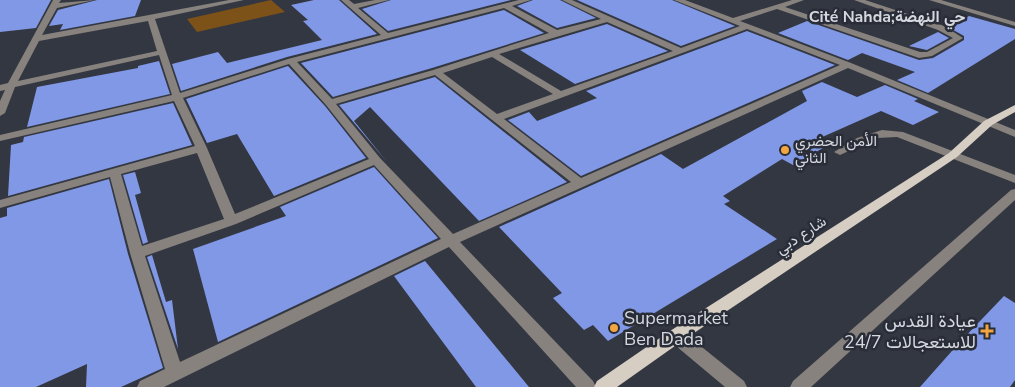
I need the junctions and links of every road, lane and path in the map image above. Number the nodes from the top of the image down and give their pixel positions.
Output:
1 (91, 0) edge
2 (240, 0) edge
3 (345, 0) edge
4 (385, 0) edge
5 (527, 0) edge
6 (566, 0) edge
7 (678, 0) edge
8 (800, 0) edge
9 (858, 0) edge
10 (933, 0) edge
11 (55, 3) edge
12 (504, 5) junction
13 (352, 7) junction
14 (777, 7) junction
15 (151, 18) junction
16 (608, 19) junction
17 (732, 21) junction
18 (1013, 22) edge
19 (746, 27) junction
20 (556, 33) junction
21 (386, 35) junction
22 (36, 39) junction
23 (678, 50) junction
24 (163, 52) junction
25 (493, 54) junction
26 (291, 61) junction
27 (848, 65) junction
28 (436, 72) junction
29 (11, 86) junction
30 (0, 88) edge
31 (561, 95) junction
32 (177, 96) junction
33 (330, 104) junction
34 (1015, 108) edge
35 (0, 113) edge
36 (497, 118) junction
37 (988, 123) junction
38 (1015, 134) edge
39 (0, 138) edge
40 (201, 148) junction
41 (840, 152) dead end
42 (953, 155) junction
43 (376, 160) junction
44 (115, 172) junction
45 (1015, 179) edge
46 (580, 183) junction
47 (1015, 193) edge
48 (0, 204) edge
49 (231, 221) junction
50 (452, 240) junction
51 (138, 252) junction
52 (676, 336) junction
53 (175, 373) junction
54 (146, 387) edge
55 (587, 387) edge
56 (602, 387) edge
57 (738, 387) edge
58 (799, 387) edge

1 - 11 street
2 - 15 street
3 - 13 street
4 - 13 street
5 - 12 street
6 - 16 street
7 - 17 street
8 - 14 street
9 - 14 street
10 - 18 street
11 - 22 street
12 - 20 street
12 - 21 street
13 - 21 street
14 - 17 street
15 - 22 street
15 - 24 street
16 - 20 street
16 - 23 street
17 - 19 street
19 - 23 street
19 - 27 street
20 - 25 street
21 - 26 street
22 - 29 street
23 - 31 street
24 - 29 street
24 - 32 street
25 - 28 street
25 - 31 street
26 - 32 street
26 - 33 street
27 - 37 street
27 - 46 street
28 - 33 street
28 - 36 street
29 - 30 street
29 - 35 street
31 - 36 street
32 - 39 street
32 - 40 street
33 - 43 street
34 - 37 main road, شارع دبي
36 - 46 street
37 - 38 street
37 - 42 main road, شارع دبي
40 - 44 street
40 - 49 street
41 - 42 street
42 - 45 street
42 - 52 main road, شارع دبي
43 - 49 street
43 - 50 street
44 - 48 street
44 - 51 street
46 - 50 street
47 - 58 street
49 - 51 street
50 - 53 street
50 - 55 street
51 - 53 street
52 - 56 main road, شارع دبي
52 - 57 street
53 - 54 street

